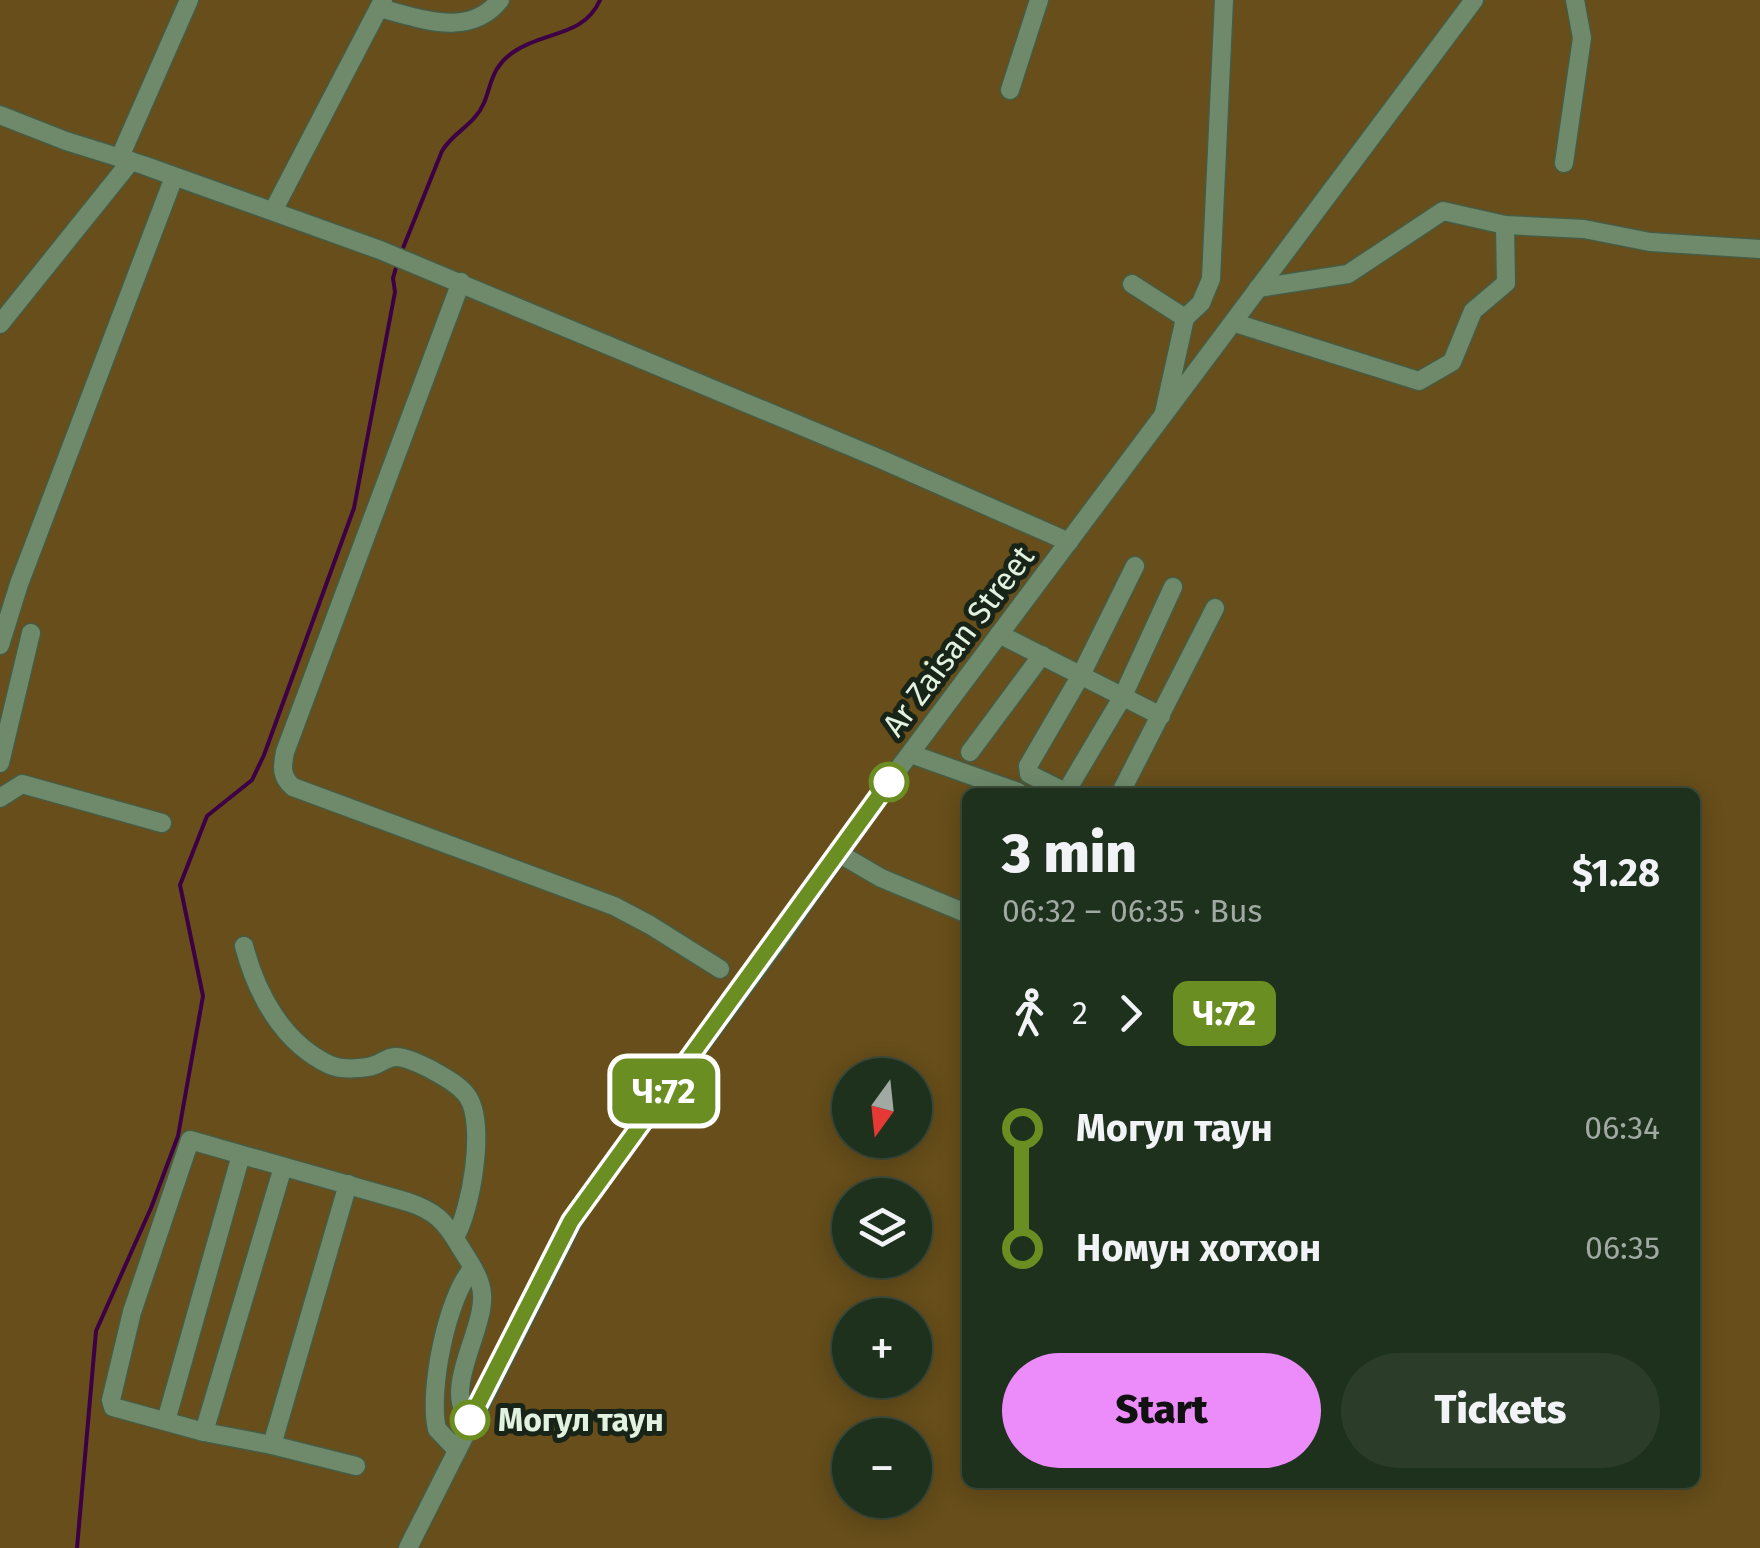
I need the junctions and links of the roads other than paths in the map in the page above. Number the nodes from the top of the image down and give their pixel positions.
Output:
1 (189, 0) edge
2 (500, 0) edge
3 (1039, 0) edge
4 (1224, 0) edge
5 (1474, 0) edge
6 (1574, 0) edge
7 (381, 4) edge
8 (1010, 90) dead end
9 (0, 115) edge
10 (125, 159) junction
11 (1564, 163) dead end
12 (174, 176) junction
13 (273, 210) junction
14 (1505, 225) junction
15 (1760, 249) edge
16 (461, 282) junction
17 (1132, 284) dead end
18 (1258, 288) junction
19 (1186, 318) junction
20 (1235, 323) junction
21 (0, 324) edge
22 (1163, 418) junction
23 (1069, 542) junction
24 (1135, 566) dead end
25 (1173, 587) dead end
26 (1216, 608) dead end
27 (31, 633) dead end
28 (999, 634) junction
29 (0, 644) edge
30 (1042, 656) junction
31 (1081, 675) junction
32 (1122, 696) junction
33 (1162, 716) junction
34 (970, 752) dead end
35 (911, 754) junction
36 (0, 763) edge
37 (1007, 788) edge
38 (1059, 788) edge
39 (1068, 788) edge
40 (1123, 788) edge
41 (0, 798) edge
42 (162, 822) dead end
43 (840, 854) junction
44 (962, 912) edge
45 (244, 946) dead end
46 (720, 969) dead end
47 (241, 1155) junction
48 (283, 1167) junction
49 (348, 1184) junction
50 (455, 1238) junction
51 (473, 1268) junction
52 (470, 1420) junction
53 (166, 1421) junction
54 (204, 1432) junction
55 (272, 1445) junction
56 (456, 1449) junction
57 (356, 1466) dead end
58 (408, 1548) edge

1 - 10 street
2 - 7 street
3 - 8 street
4 - 19 street
5 - 18 street, Ar Zaisan Street
6 - 11 street
7 - 13 street
9 - 10 street
10 - 12 street
10 - 21 street
12 - 13 street
12 - 29 street
13 - 16 street
14 - 15 street
14 - 18 street
14 - 20 street
16 - 23 street
16 - 46 street
17 - 19 street
18 - 20 street, Ar Zaisan Street
19 - 22 street
20 - 22 street, Ar Zaisan Street
22 - 23 street, Ar Zaisan Street
23 - 28 street, Ar Zaisan Street
24 - 31 street
25 - 32 street
26 - 33 street
27 - 36 street
28 - 30 street
28 - 35 street, Ar Zaisan Street
30 - 31 street
30 - 34 street
31 - 32 street
31 - 38 street
32 - 33 street
32 - 39 street
33 - 40 street
35 - 37 street
35 - 43 street, Ar Zaisan Street
41 - 42 street
43 - 44 street
43 - 52 street, Ar Zaisan Street
45 - 50 street
47 - 48 street
47 - 53 street
47 - 53 street
48 - 49 street
48 - 54 street
49 - 50 street
49 - 55 street
50 - 51 street
51 - 52 street
51 - 56 street
52 - 56 street, Ar Zaisan Street
53 - 54 street
54 - 55 street
55 - 57 street
56 - 58 street, Ar Zaisan Street

